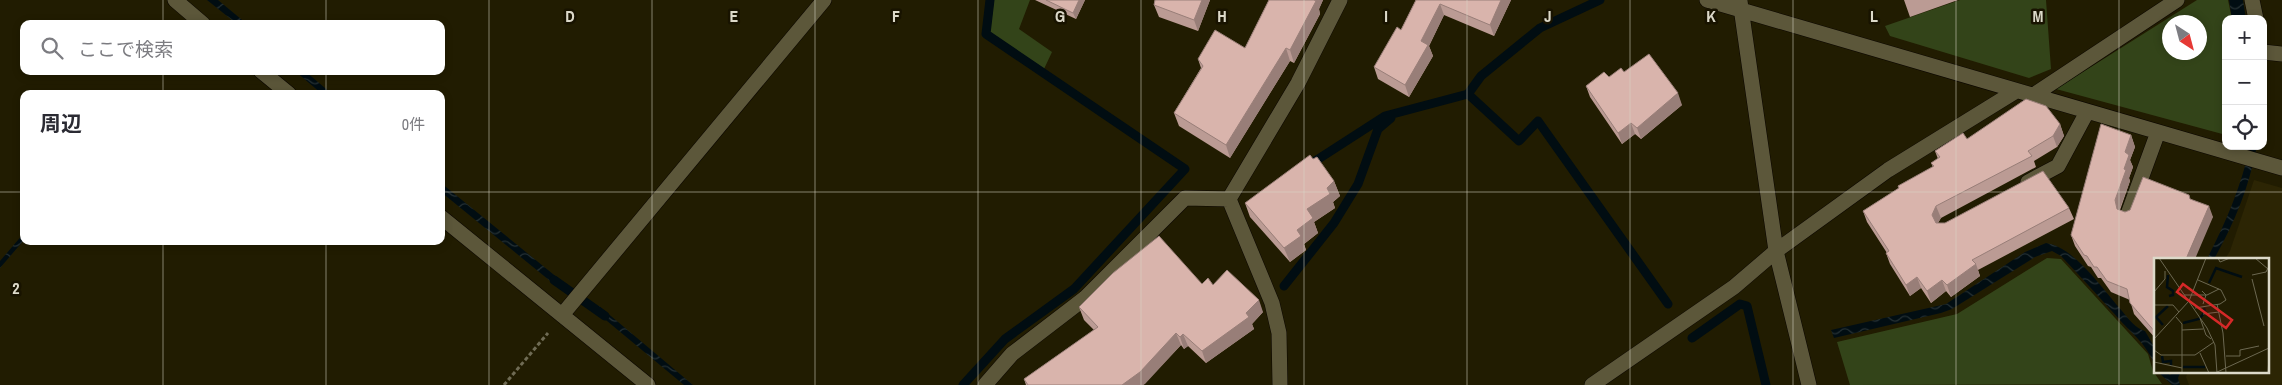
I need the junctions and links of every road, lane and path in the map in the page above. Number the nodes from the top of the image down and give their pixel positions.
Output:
1 (175, 0) edge
2 (824, 0) edge
3 (1340, 0) edge
4 (1707, 0) edge
5 (2177, 0) edge
6 (2252, 0) edge
7 (1740, 4) edge
8 (2255, 15) edge
9 (198, 20) edge
10 (2267, 52) edge
11 (2282, 54) edge
12 (267, 75) edge
13 (284, 90) edge
14 (2016, 91) junction
15 (2032, 96) junction
16 (2087, 112) junction
17 (2158, 132) junction
18 (2282, 168) edge
19 (2014, 189) edge
20 (1229, 200) junction
21 (2128, 214) edge
22 (445, 220) edge
23 (1776, 251) junction
24 (562, 315) junction
25 (504, 385) edge
26 (648, 385) edge
27 (986, 385) edge
28 (1280, 385) edge
29 (1592, 385) edge
30 (1809, 385) edge

1 - 9 street
2 - 24 street
3 - 20 street
4 - 7 street
5 - 15 street
6 - 8 street
7 - 14 street
7 - 23 street
10 - 11 street
12 - 13 street
14 - 15 street
14 - 23 street
15 - 16 street
16 - 17 street
16 - 19 street
17 - 18 street
17 - 21 street
20 - 27 street
20 - 28 street
22 - 24 street
23 - 29 street
23 - 30 street
24 - 25 path
24 - 26 street

